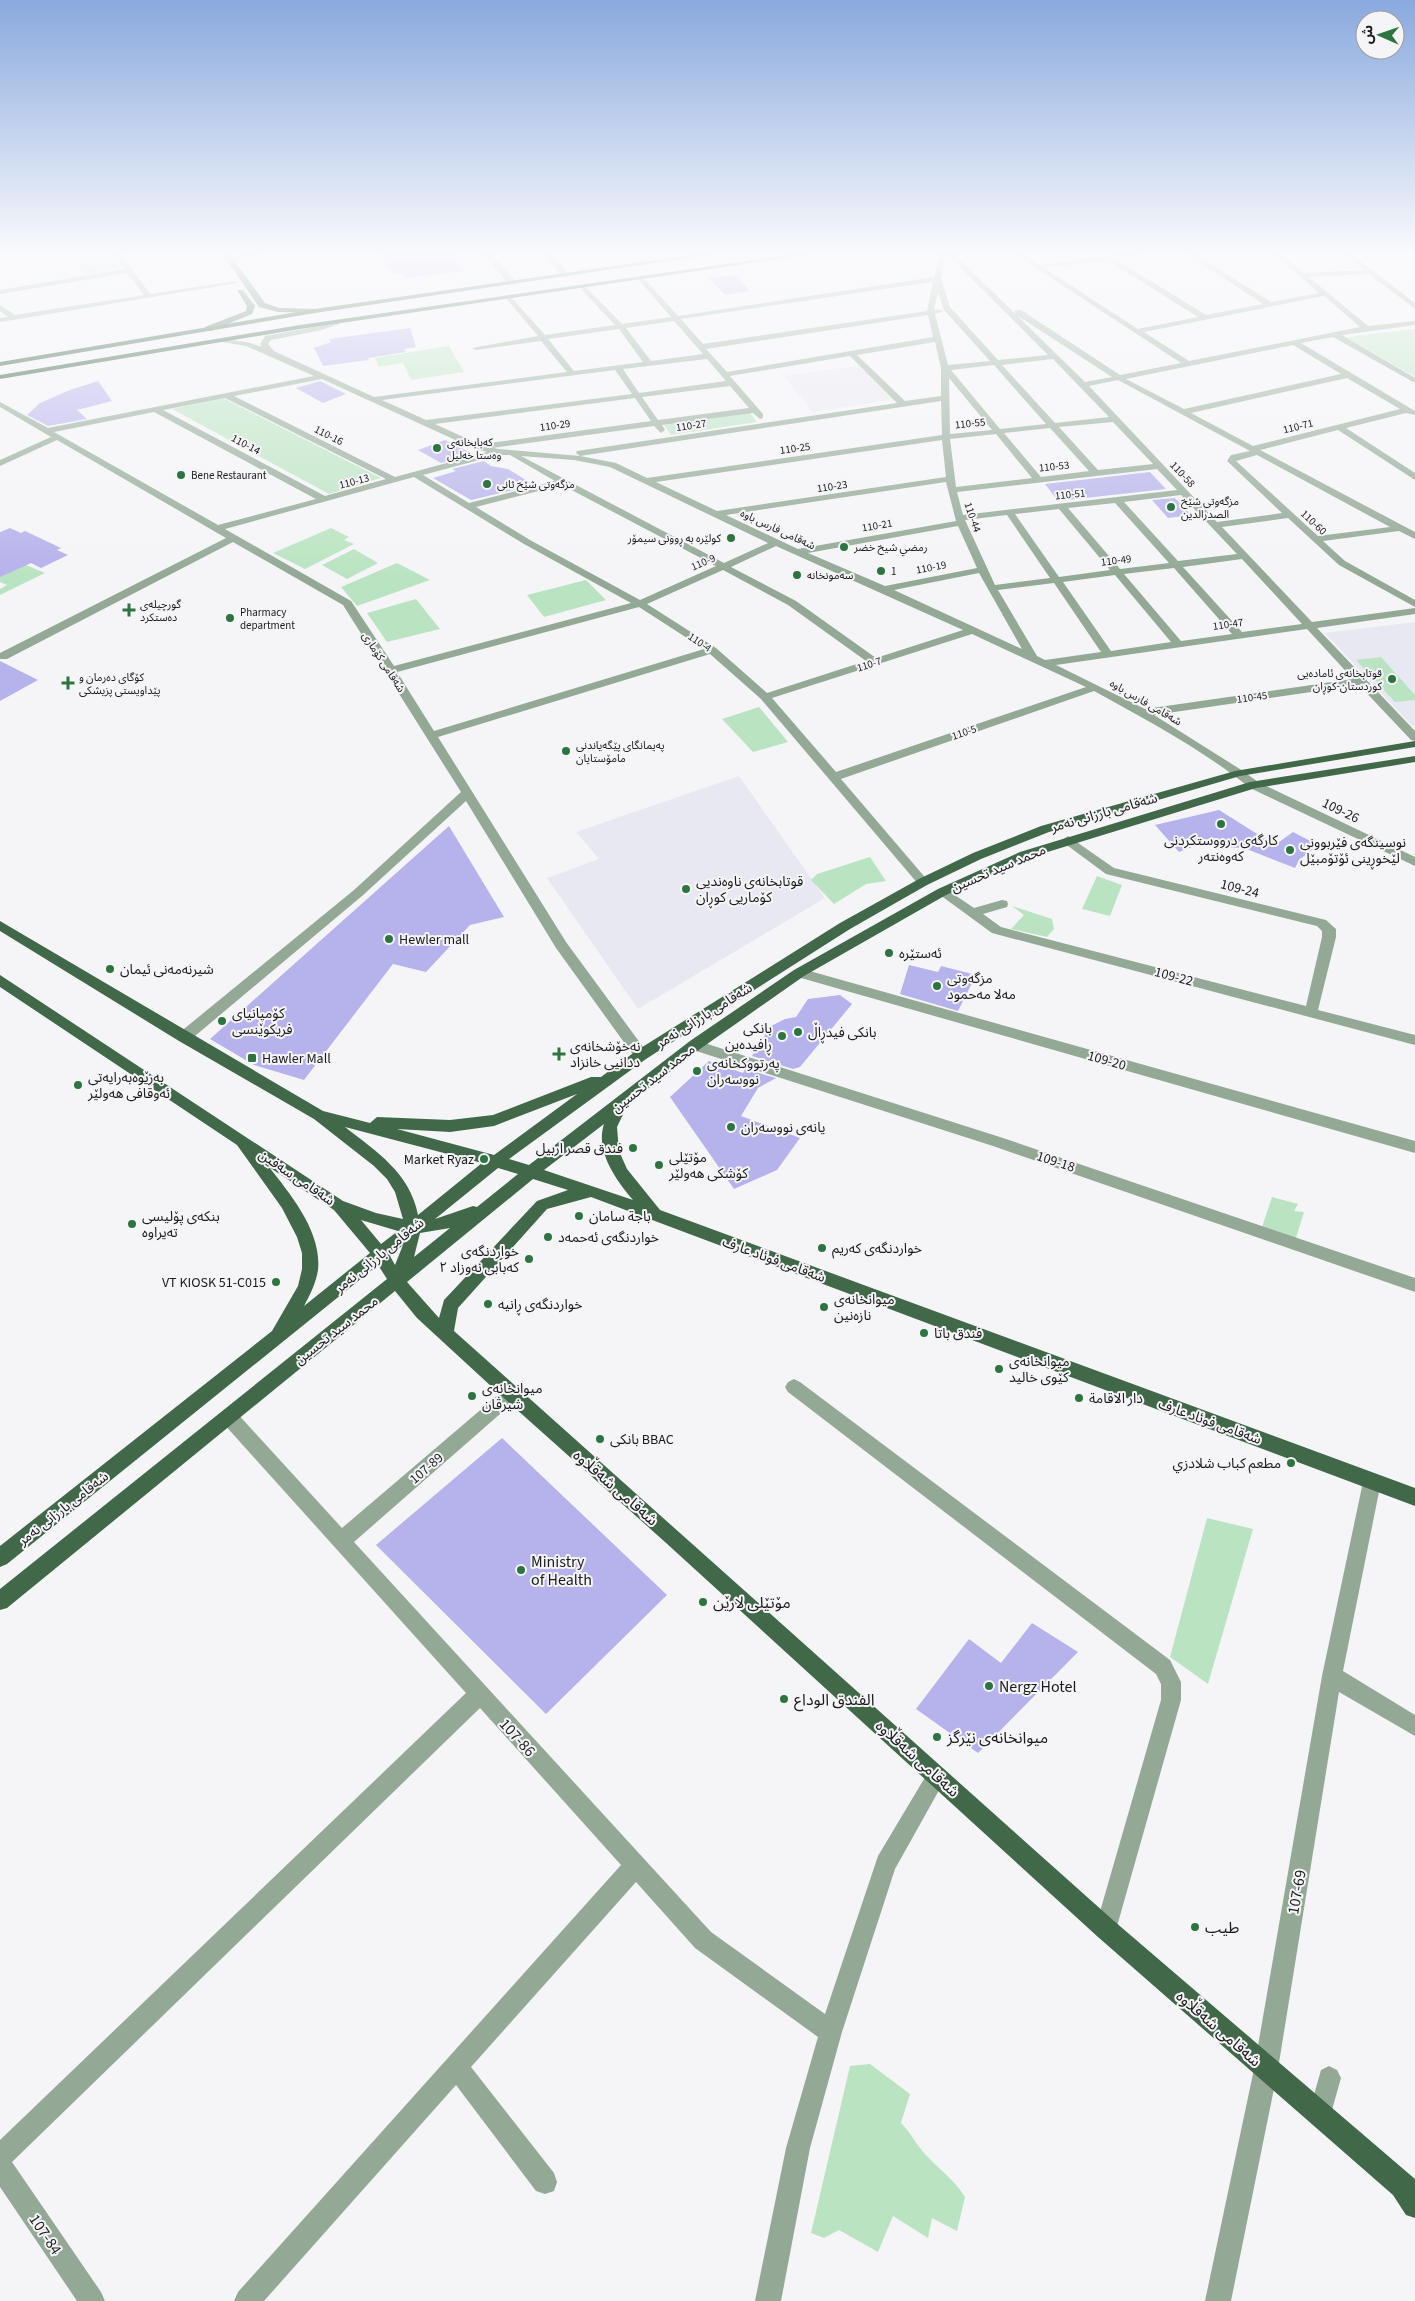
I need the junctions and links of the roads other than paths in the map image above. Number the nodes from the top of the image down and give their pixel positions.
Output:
1 (21, 360) edge
2 (102, 360) edge
3 (290, 360) edge
4 (561, 360) edge
5 (646, 360) edge
6 (671, 360) edge
7 (713, 360) edge
8 (813, 360) edge
9 (859, 360) edge
10 (944, 360) edge
11 (996, 360) edge
12 (1022, 360) edge
13 (1058, 360) edge
14 (1092, 360) edge
15 (1183, 360) edge
16 (1205, 360) edge
17 (1324, 360) edge
18 (1379, 360) edge
19 (648, 363) junction
20 (998, 363) junction
21 (0, 364) edge
22 (1188, 364) junction
23 (617, 367) junction
24 (946, 368) junction
25 (572, 373) junction
26 (725, 375) junction
27 (1348, 375) junction
28 (325, 376) junction
29 (1, 377) edge
30 (1119, 378) junction
31 (1415, 381) edge
32 (732, 383) junction
33 (1083, 385) junction
34 (225, 395) junction
35 (637, 395) junction
36 (944, 398) junction
37 (374, 399) junction
38 (0, 404) edge
39 (904, 404) junction
40 (155, 408) junction
41 (755, 410) junction
42 (1407, 410) junction
43 (1183, 412) junction
44 (1415, 415) edge
45 (1114, 419) junction
46 (426, 423) junction
47 (656, 423) junction
48 (768, 424) junction
49 (1054, 426) junction
50 (1339, 427) junction
51 (44, 431) junction
52 (1000, 431) junction
53 (947, 437) junction
54 (56, 438) junction
55 (667, 440) junction
56 (478, 447) junction
57 (1255, 450) junction
58 (498, 452) junction
59 (510, 453) junction
60 (560, 456) junction
61 (0, 463) edge
62 (1159, 466) junction
63 (1095, 473) junction
64 (417, 475) junction
65 (1415, 476) edge
66 (951, 479) junction
67 (1038, 479) junction
68 (646, 480) junction
69 (396, 481) junction
70 (564, 482) junction
71 (952, 490) junction
72 (1183, 492) junction
73 (326, 500) junction
74 (1118, 500) junction
75 (468, 506) junction
76 (1062, 506) junction
77 (1008, 512) junction
78 (716, 514) junction
79 (1289, 515) junction
80 (960, 520) junction
81 (1215, 526) junction
82 (216, 528) junction
83 (1401, 528) junction
84 (1414, 534) edge
85 (231, 539) junction
86 (1314, 539) junction
87 (776, 543) junction
88 (797, 552) junction
89 (1244, 556) junction
90 (1176, 565) junction
91 (722, 567) junction
92 (982, 570) junction
93 (1117, 572) junction
94 (1056, 580) junction
95 (992, 588) junction
96 (884, 589) junction
97 (640, 604) junction
98 (1415, 604) edge
99 (1415, 611) edge
100 (1308, 625) junction
101 (972, 630) junction
102 (1239, 635) junction
103 (1178, 644) junction
104 (712, 650) junction
105 (1107, 653) junction
106 (0, 656) edge
107 (1032, 657) junction
108 (875, 662) junction
109 (1045, 663) junction
110 (391, 670) junction
111 (1361, 681) junction
112 (1094, 688) junction
113 (766, 697) junction
114 (1144, 713) junction
115 (431, 736) junction
116 (1415, 738) edge
117 (1415, 744) edge
118 (1415, 759) edge
119 (1239, 773) junction
120 (834, 777) junction
121 (1254, 785) junction
122 (467, 793) junction
123 (1068, 840) junction
124 (1412, 859) edge
125 (923, 882) junction
126 (942, 892) junction
127 (1002, 904) dead end
128 (972, 913) junction
129 (0, 925) edge
130 (799, 973) junction
131 (0, 980) edge
132 (1311, 1012) junction
133 (184, 1037) junction
134 (1415, 1040) edge
135 (695, 1045) junction
136 (641, 1055) junction
137 (614, 1075) junction
138 (628, 1097) junction
139 (319, 1115) junction
140 (237, 1136) junction
141 (1415, 1147) edge
142 (496, 1161) junction
143 (531, 1172) junction
144 (592, 1191) junction
145 (503, 1195) junction
146 (339, 1206) junction
147 (655, 1214) junction
148 (413, 1228) junction
149 (380, 1254) junction
150 (397, 1282) junction
151 (1415, 1285) edge
152 (445, 1333) junction
153 (272, 1342) junction
154 (794, 1387) dead end
155 (511, 1394) junction
156 (229, 1417) junction
157 (1372, 1482) junction
158 (1415, 1497) edge
159 (341, 1541) junction
160 (0, 1558) edge
161 (0, 1602) edge
162 (1332, 1676) junction
163 (479, 1695) junction
164 (1415, 1726) edge
165 (938, 1776) junction
166 (635, 1866) junction
167 (1106, 1929) junction
168 (830, 2032) junction
169 (457, 2066) junction
170 (1266, 2069) junction
171 (1329, 2078) dead end
172 (1320, 2116) junction
173 (0, 2157) edge
174 (0, 2166) edge
175 (545, 2182) dead end
176 (1409, 2189) edge
177 (1415, 2206) edge
178 (92, 2301) edge
179 (247, 2301) edge
180 (768, 2301) edge
181 (1218, 2301) edge

1 - 21 highway
2 - 29 highway
3 - 28 street, شەقامی فارس باوە
4 - 25 street
5 - 19 street
6 - 19 street
7 - 26 street
8 - 26 street
9 - 39 street
10 - 24 street
11 - 20 street
12 - 20 street
13 - 33 street, 110-58
14 - 30 street
15 - 22 street
16 - 22 street
17 - 27 street
18 - 31 street
19 - 23 street
20 - 24 street
20 - 49 street
22 - 30 street
23 - 25 street
23 - 35 street
24 - 36 street, 110-44
24 - 52 street
25 - 37 street
26 - 32 street
27 - 42 street
27 - 43 street
28 - 34 street
28 - 37 street, شەقامی فارس باوە
30 - 33 street
30 - 43 street
32 - 35 street
32 - 41 street
33 - 45 street, 110-58
34 - 40 street
34 - 69 street, 110-16
35 - 46 street
35 - 47 street
36 - 39 street, 110-27
36 - 53 street, 110-44
37 - 46 street, شەقامی فارس باوە
38 - 51 street, شەقامی کۆماری
39 - 48 street, 110-27
40 - 51 street
40 - 73 street, 110-14
41 - 47 street, 110-29
41 - 48 street
42 - 44 street
42 - 50 street, 110-71
43 - 57 street
45 - 49 street, 110-55
45 - 62 street, 110-58
46 - 56 street, شەقامی فارس باوە
47 - 55 street
47 - 56 street, 110-29
48 - 55 street, 110-27
49 - 52 street, 110-55
49 - 63 street
50 - 57 street, 110-71
50 - 65 street
51 - 54 street, شەقامی کۆماری
52 - 53 street, 110-55
52 - 67 street
53 - 66 street, 110-44
53 - 68 street, 110-25
54 - 61 street
54 - 82 street, شەقامی کۆماری
55 - 60 street, 110-27
56 - 58 street, شەقامی فارس باوە
57 - 79 street, 110-60
57 - 83 street
58 - 59 street, شەقامی فارس باوە
58 - 64 street, 110-13
59 - 60 street, شەقامی فارس باوە
59 - 70 street
60 - 68 street, شەقامی فارس باوە
62 - 63 street, 110-53
62 - 72 street, 110-58
63 - 67 street, 110-53
64 - 69 street, 110-13
64 - 75 street, 110-4
66 - 71 street, 110-44
66 - 78 street, 110-23
67 - 71 street, 110-53
68 - 78 street, شەقامی فارس باوە
69 - 73 street, 110-13
70 - 75 street
70 - 91 street
71 - 80 street, 110-44
72 - 74 street, 110-51
72 - 81 street, 110-58
73 - 82 street, 110-13
74 - 76 street, 110-51
74 - 90 street
75 - 97 street, 110-4
76 - 77 street, 110-51
76 - 93 street
77 - 80 street, 110-51
77 - 94 street
78 - 87 street, شەقامی فارس باوە
79 - 81 street
79 - 86 street, 110-60
80 - 88 street, 110-21
80 - 92 street, 110-44
81 - 89 street, 110-58
82 - 85 street, شەقامی کۆماری
83 - 84 street
83 - 86 street
85 - 106 street
85 - 110 street, شەقامی کۆماری
86 - 98 street, 110-60
87 - 88 street, شەقامی فارس باوە
87 - 91 street, 110-9
88 - 96 street, شەقامی فارس باوە
89 - 90 street, 110-49
89 - 100 street, 110-58
90 - 93 street, 110-49
90 - 102 street
91 - 97 street, 110-9
91 - 108 street
92 - 95 street, 110-44
92 - 96 street, 110-19
93 - 94 street, 110-49
93 - 103 street
94 - 95 street, 110-49
94 - 105 street
95 - 107 street, 110-44
96 - 101 street, شەقامی فارس باوە
97 - 104 street, 110-4
97 - 110 street, 110-9
99 - 100 street, 110-47
100 - 102 street, 110-47
100 - 111 street, 110-58
101 - 107 street, شەقامی فارس باوە
101 - 108 street, 110-7
102 - 103 street, 110-47
103 - 105 street, 110-47
104 - 113 street, 110-4
104 - 115 street
105 - 109 street, 110-47
107 - 109 street, شەقامی فارس باوە
108 - 113 street, 110-7
109 - 112 street, شەقامی فارس باوە
110 - 115 street, شەقامی کۆماری
111 - 114 street, 110-45
111 - 116 street, 110-58
112 - 114 street, شەقامی فارس باوە
112 - 120 street, 110-5
113 - 120 street, 110-4
114 - 119 street, شەقامی فارس باوە
115 - 122 street, شەقامی کۆماری
117 - 119 main road, شەقامی بارزانی نەمر
118 - 121 main road, محمد سید تحسین
119 - 121 street, شەقامی فارس باوە
119 - 125 main road, شەقامی بارزانی نەمر
120 - 125 street, 110-4
121 - 123 main road, محمد سید تحسین
121 - 124 street, 109-26
122 - 133 street
122 - 136 street, شەقامی کۆماری
123 - 126 main road, محمد سید تحسین
123 - 132 street, 109-24
125 - 136 main road, شەقامی بارزانی نەمر
126 - 128 street, 109-22
126 - 130 main road, محمد سید تحسین
127 - 128 street
128 - 132 street, 109-22
129 - 133 main road
130 - 135 main road, محمد سید تحسین
130 - 141 street, 109-20
131 - 140 main road, شەقامی سەفین
132 - 134 street, 109-22
133 - 139 main road
135 - 138 main road, محمد سید تحسین
135 - 151 street, 109-18
136 - 137 main road, شەقامی بارزانی نەمر
137 - 139 main road
137 - 142 main road, شەقامی بارزانی نەمر
138 - 143 main road, محمد سید تحسین
138 - 147 main road
139 - 142 main road
139 - 148 main road
140 - 146 main road, شەقامی سەفین
140 - 153 main road
142 - 143 main road, شەقامی فوئاد عارف
142 - 148 main road, شەقامی بارزانی نەمر
143 - 144 main road, شەقامی فوئاد عارف
143 - 145 main road, محمد سید تحسین
144 - 147 main road, شەقامی فوئاد عارف
144 - 152 main road
145 - 148 main road
145 - 150 main road, محمد سید تحسین
146 - 148 main road
146 - 149 main road, شەقامی سەفین
147 - 157 main road, شەقامی فوئاد عارف
148 - 149 main road, شەقامی بارزانی نەمر
148 - 150 main road
149 - 150 main road, شەقامی سەفین
149 - 153 main road, شەقامی بارزانی نەمر
150 - 152 main road, شەقامی شەقڵاوە
150 - 156 main road, محمد سید تحسین
152 - 155 main road, شەقامی شەقڵاوە
153 - 160 main road, شەقامی بارزانی نەمر
154 - 167 street
155 - 159 street, 107-89
155 - 165 main road, شەقامی شەقڵاوە
156 - 159 street, 107-86
156 - 161 main road, محمد سید تحسین
157 - 158 main road, شەقامی فوئاد عارف
157 - 162 street, 107-69
159 - 163 street, 107-86
162 - 164 street
162 - 170 street, 107-69
163 - 166 street, 107-86
163 - 173 street
165 - 167 main road, شەقامی شەقڵاوە
165 - 168 street
166 - 168 street, 107-86
166 - 169 street
167 - 170 main road, شەقامی شەقڵاوە
168 - 180 street
169 - 175 street
169 - 179 street
170 - 172 main road, شەقامی شەقڵاوە
170 - 181 street, 107-69
171 - 172 street
172 - 176 main road, شەقامی شەقڵاوە
174 - 178 street, 107-84
176 - 177 main road, شەقامی شەقڵاوە

